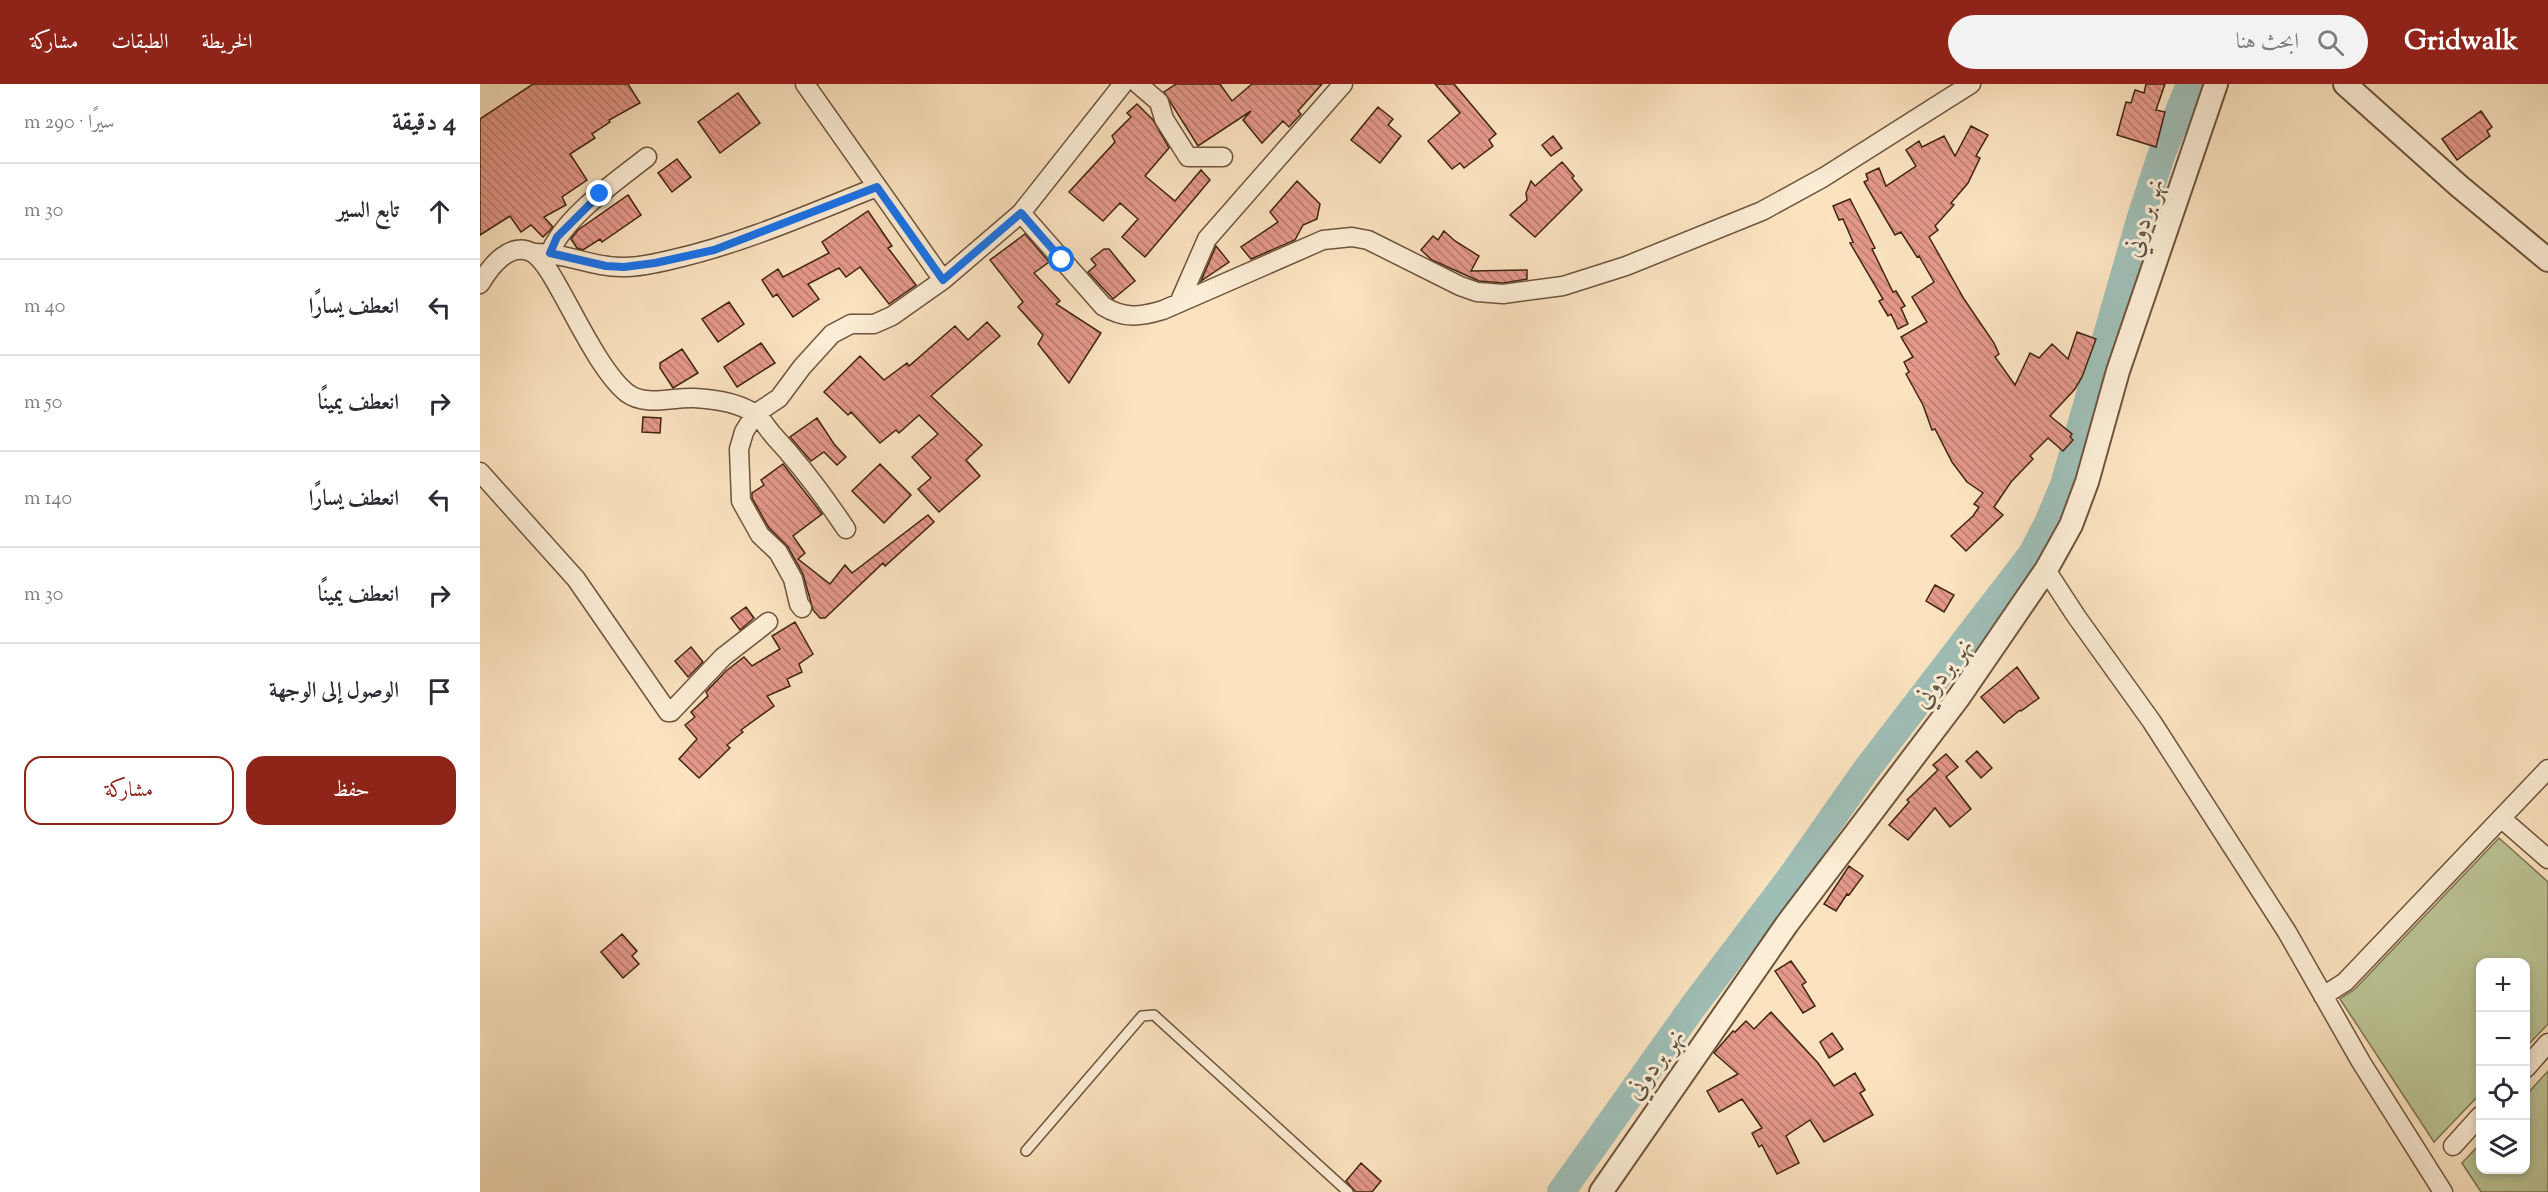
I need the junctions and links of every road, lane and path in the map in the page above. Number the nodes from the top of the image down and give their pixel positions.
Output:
1 (805, 84) edge
2 (1123, 84) edge
3 (1138, 84) edge
4 (1343, 84) edge
5 (1971, 84) edge
6 (2216, 84) edge
7 (2345, 84) edge
8 (647, 157) dead end
9 (1223, 157) dead end
10 (877, 187) junction
11 (1021, 213) junction
12 (542, 253) junction
13 (2548, 260) edge
14 (943, 280) junction
15 (480, 284) edge
16 (1179, 303) junction
17 (755, 414) junction
18 (480, 472) edge
19 (846, 529) dead end
20 (2046, 570) junction
21 (802, 608) dead end
22 (768, 622) dead end
23 (2548, 769) edge
24 (2501, 818) junction
25 (2548, 859) edge
26 (2323, 996) junction
27 (2548, 1043) edge
28 (2528, 1066) edge
29 (2477, 1120) edge
30 (2453, 1146) dead end
31 (1026, 1151) dead end
32 (1348, 1192) edge
33 (1601, 1192) edge
34 (2443, 1192) edge

1 - 10 street
2 - 11 street
3 - 9 street
4 - 16 street
5 - 16 street
6 - 20 street
7 - 13 street
8 - 12 street
10 - 12 street
10 - 14 street
11 - 14 street
11 - 16 street
12 - 15 street
12 - 17 street
14 - 17 street
17 - 19 street
17 - 21 street
18 - 22 street
20 - 26 street
20 - 33 street
23 - 24 street
24 - 25 street
24 - 26 street
26 - 34 street
27 - 28 street
29 - 30 street
31 - 32 lane

